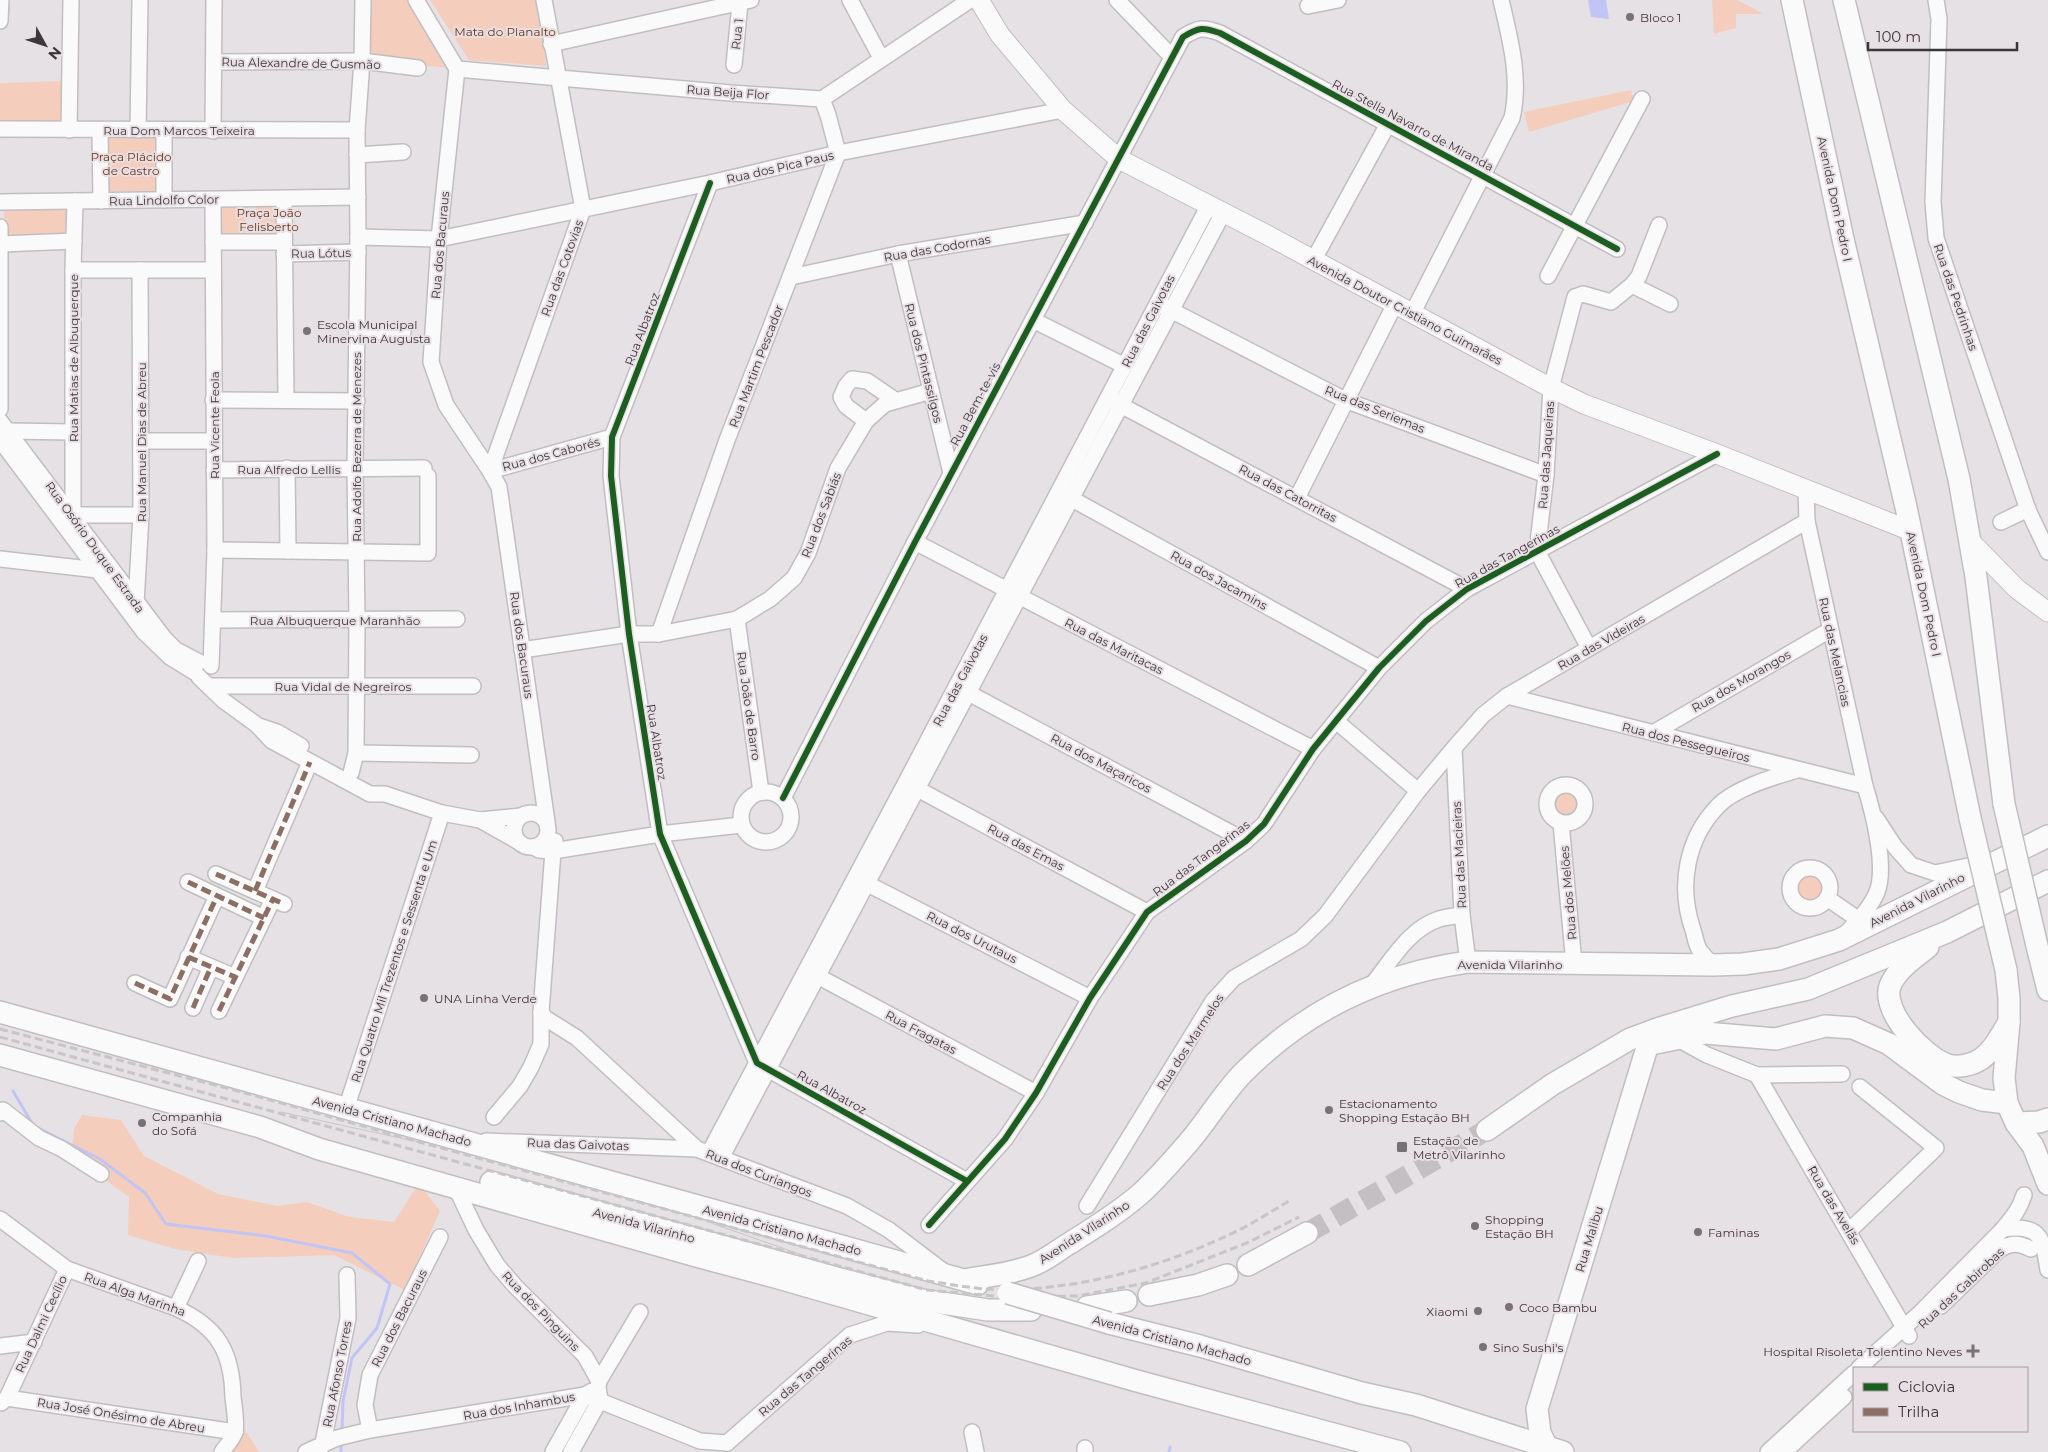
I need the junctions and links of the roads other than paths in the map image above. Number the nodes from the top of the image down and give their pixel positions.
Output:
1 (1, 0) edge
2 (71, 0) edge
3 (140, 0) edge
4 (214, 0) edge
5 (363, 0) edge
6 (416, 0) edge
7 (544, 0) edge
8 (850, 0) edge
9 (970, 0) edge
10 (979, 0) edge
11 (1117, 0) edge
12 (1338, 0) edge
13 (1501, 0) edge
14 (1792, 0) edge
15 (1844, 0) edge
16 (1936, 0) edge
17 (746, 2) edge
18 (1308, 6) dead end
19 (0, 20) edge
20 (1197, 28) joint
21 (551, 44) junction
22 (1171, 56) junction
23 (881, 58) junction
24 (362, 61) junction
25 (214, 62) junction
26 (734, 65) dead end
27 (418, 68) dead end
28 (457, 70) junction
29 (558, 78) junction
30 (822, 99) junction
31 (1642, 99) dead end
32 (1063, 110) junction
33 (1388, 124) junction
34 (0, 129) edge
35 (69, 130) junction
36 (100, 130) junction
37 (138, 130) junction
38 (164, 130) junction
39 (357, 130) junction
40 (213, 131) junction
41 (403, 152) dead end
42 (838, 153) junction
43 (358, 155) junction
44 (1119, 159) junction
45 (1482, 175) junction
46 (710, 183) junction
47 (358, 197) junction
48 (284, 199) junction
49 (164, 200) junction
50 (213, 200) junction
51 (75, 201) junction
52 (101, 201) junction
53 (0, 202) edge
54 (583, 209) junction
55 (1216, 209) junction
56 (1085, 223) junction
57 (1659, 225) dead end
58 (0, 226) edge
59 (1575, 226) junction
60 (358, 237) junction
61 (439, 239) junction
62 (74, 241) junction
63 (213, 242) junction
64 (1, 244) edge
65 (284, 248) junction
66 (1617, 249) dead end
67 (358, 252) junction
68 (898, 254) junction
69 (1313, 261) junction
70 (73, 270) junction
71 (140, 270) junction
72 (213, 270) junction
73 (1548, 276) dead end
74 (790, 277) junction
75 (1632, 285) junction
76 (1395, 304) junction
77 (1670, 304) dead end
78 (1164, 306) junction
79 (1412, 314) junction
80 (1033, 320) junction
81 (357, 332) junction
82 (403, 332) dead end
83 (0, 341) edge
84 (1125, 366) junction
85 (1550, 388) junction
86 (931, 391) junction
87 (213, 400) junction
88 (286, 400) junction
89 (895, 400) junction
90 (1346, 400) junction
91 (357, 401) junction
92 (1114, 401) junction
93 (0, 409) edge
94 (866, 421) junction
95 (3, 431) edge
96 (73, 432) junction
97 (612, 438) junction
98 (142, 441) junction
99 (214, 441) junction
100 (1717, 454) junction
101 (287, 468) junction
102 (354, 469) junction
103 (214, 470) junction
104 (490, 471) junction
105 (951, 473) junction
106 (1546, 475) junction
107 (1806, 490) junction
108 (1065, 496) junction
109 (1296, 498) junction
110 (2028, 509) junction
111 (141, 515) junction
112 (68, 519) junction
113 (1807, 521) junction
114 (2001, 522) dead end
115 (1905, 523) junction
116 (914, 542) junction
117 (1971, 542) junction
118 (214, 550) junction
119 (355, 550) junction
120 (288, 551) junction
121 (1537, 551) junction
122 (2048, 552) edge
123 (0, 559) edge
124 (102, 567) junction
125 (2004, 576) junction
126 (1976, 577) junction
127 (1467, 589) junction
128 (1013, 593) junction
129 (132, 606) junction
130 (2048, 612) edge
131 (214, 620) junction
132 (357, 620) junction
133 (457, 620) dead end
134 (737, 620) junction
135 (1830, 630) junction
136 (629, 634) junction
137 (659, 634) junction
138 (1589, 648) junction
139 (522, 650) junction
140 (1379, 668) junction
141 (206, 671) junction
142 (357, 685) junction
143 (473, 686) dead end
144 (962, 689) junction
145 (1507, 696) junction
146 (1336, 721) junction
147 (257, 725) junction
148 (1653, 733) junction
149 (1454, 748) junction
150 (1313, 749) junction
151 (356, 753) junction
152 (471, 755) dead end
153 (310, 762) junction
154 (1798, 770) junction
155 (351, 773) junction
156 (542, 780) junction
157 (912, 786) junction
158 (1864, 786) junction
159 (1418, 791) junction
160 (761, 792) junction
161 (385, 794) junction
162 (783, 798) junction
163 (1873, 812) junction
164 (442, 813) junction
165 (522, 815) junction
166 (480, 820) junction
167 (1561, 823) dead end
168 (742, 825) junction
169 (660, 834) junction
170 (2048, 836) edge
171 (554, 839) junction
172 (1246, 841) junction
173 (518, 842) junction
174 (2000, 858) junction
175 (216, 874) dead end
176 (861, 880) junction
177 (2048, 881) edge
178 (188, 882) dead end
179 (255, 891) junction
180 (216, 896) junction
181 (1827, 898) dead end
182 (1147, 912) junction
183 (1462, 915) junction
184 (264, 918) junction
185 (1860, 920) junction
186 (1947, 932) junction
187 (1839, 940) junction
188 (188, 957) junction
189 (1701, 960) junction
190 (1468, 962) junction
191 (1574, 964) junction
192 (210, 967) junction
193 (812, 973) junction
194 (235, 977) junction
195 (135, 983) dead end
196 (1370, 986) junction
197 (2048, 990) edge
198 (1090, 998) junction
199 (193, 1008) dead end
200 (219, 1011) dead end
201 (0, 1012) edge
202 (541, 1012) junction
203 (2009, 1022) junction
204 (1650, 1038) junction
205 (1676, 1038) junction
206 (0, 1055) edge
207 (763, 1066) junction
208 (1842, 1074) dead end
209 (1757, 1075) junction
210 (1860, 1086) dead end
211 (1036, 1093) junction
212 (2008, 1103) junction
213 (346, 1109) junction
214 (0, 1113) edge
215 (494, 1117) dead end
216 (2048, 1119) edge
217 (2016, 1123) junction
218 (260, 1127) junction
219 (1487, 1130) tunnel mouth
220 (459, 1139) junction
221 (709, 1153) junction
222 (101, 1174) dead end
223 (967, 1180) junction
224 (2048, 1184) edge
225 (456, 1188) junction
226 (2024, 1196) dead end
227 (1087, 1206) dead end
228 (0, 1219) edge
229 (929, 1225) dead end
230 (2003, 1229) junction
231 (1850, 1231) junction
232 (1307, 1233) tunnel mouth
233 (440, 1237) dead end
234 (2037, 1246) junction
235 (198, 1261) dead end
236 (1248, 1265) dead end
237 (67, 1269) junction
238 (2048, 1270) edge
239 (347, 1275) dead end
240 (1227, 1275) dead end
241 (955, 1277) junction
242 (1149, 1295) dead end
243 (1126, 1300) dead end
244 (1087, 1306) dead end
245 (176, 1308) junction
246 (1031, 1310) dead end
247 (640, 1312) dead end
248 (950, 1327) junction
249 (1907, 1331) junction
250 (34, 1342) junction
251 (0, 1346) edge
252 (1860, 1367) edge
253 (1875, 1367) edge
254 (1853, 1374) edge
255 (1853, 1388) edge
256 (596, 1391) junction
257 (3, 1401) edge
258 (366, 1431) junction
259 (234, 1432) junction
260 (972, 1432) dead end
261 (326, 1444) edge
262 (731, 1447) edge
263 (1555, 1450) edge
264 (222, 1452) edge
265 (306, 1452) edge
266 (553, 1452) edge
267 (571, 1452) edge
268 (976, 1452) edge
269 (1400, 1452) edge
270 (1768, 1452) edge
271 (1784, 1452) edge

1 - 19 street
2 - 35 street
3 - 37 street
4 - 25 street
5 - 24 street, Rua Adolfo Bezerra de Menezes
6 - 28 street
7 - 21 street, Rua das Cotovias
8 - 23 street
9 - 23 street
10 - 32 main road, Avenida Doutor Cristiano Guimarães
11 - 22 street
12 - 18 street
13 - 45 street
14 - 115 highway, Avenida Dom Pedro I
15 - 117 highway
16 - 110 street, Rua das Pedrinhas
17 - 21 street
17 - 26 street, Rua 1
20 - 22 street, Rua Bem-te-vis
20 - 33 street, Rua Stella Navarro de Miranda
21 - 29 street, Rua das Cotovias
22 - 44 street, Rua Bem-te-vis
23 - 30 street
24 - 25 street, Rua Alexandre de Gusmão
24 - 27 street, Rua Alexandre de Gusmão
24 - 39 street, Rua Adolfo Bezerra de Menezes
25 - 40 street
28 - 29 street, Rua Beija Flor
28 - 61 street, Rua dos Bacuraus
29 - 30 street, Rua Beija Flor
29 - 54 street, Rua das Cotovias
30 - 42 street
31 - 59 street
32 - 42 street, Rua dos Pica Paus
32 - 44 main road, Avenida Doutor Cristiano Guimarães
33 - 45 street, Rua Stella Navarro de Miranda
33 - 69 street
34 - 35 street, Rua Dom Marcos Teixeira
35 - 36 street, Rua Dom Marcos Teixeira
36 - 37 street, Rua Dom Marcos Teixeira
36 - 52 street
37 - 38 street, Rua Dom Marcos Teixeira
38 - 40 street, Rua Dom Marcos Teixeira
38 - 49 street
39 - 40 street, Rua Dom Marcos Teixeira
39 - 43 street, Rua Adolfo Bezerra de Menezes
41 - 43 street
42 - 46 street, Rua dos Pica Paus
42 - 74 street, Rua Martim Pescador
43 - 47 street, Rua Adolfo Bezerra de Menezes
44 - 55 main road, Avenida Doutor Cristiano Guimarães
44 - 56 street, Rua Bem-te-vis
45 - 59 street, Rua Stella Navarro de Miranda
45 - 79 street
46 - 54 street, Rua dos Pica Paus
46 - 97 street, Rua Albatroz
47 - 48 street, Rua Lindolfo Color
47 - 60 street, Rua Adolfo Bezerra de Menezes
48 - 50 street, Rua Lindolfo Color
48 - 65 street
49 - 50 street, Rua Lindolfo Color
49 - 52 street, Rua Lindolfo Color
50 - 63 street, Rua Vicente Feola
51 - 52 street, Rua Lindolfo Color
51 - 53 street, Rua Lindolfo Color
51 - 62 street, Rua Matias de Albuquerque
54 - 61 street, Rua dos Pica Paus
54 - 104 street, Rua das Cotovias
55 - 69 main road, Avenida Doutor Cristiano Guimarães
55 - 78 street, Rua das Gaivotas
56 - 68 street, Rua das Codornas
56 - 80 street, Rua Bem-te-vis
57 - 75 street
58 - 64 street
59 - 66 street, Rua Stella Navarro de Miranda
59 - 73 street
60 - 61 street, Rua Lótus
60 - 67 street, Rua Adolfo Bezerra de Menezes
61 - 104 street, Rua dos Bacuraus
62 - 64 street
62 - 70 street, Rua Matias de Albuquerque
63 - 65 street, Rua Lótus
63 - 72 street, Rua Vicente Feola
64 - 83 street
65 - 67 street, Rua Lótus
65 - 88 street
67 - 81 street, Rua Adolfo Bezerra de Menezes
68 - 74 street, Rua das Codornas
68 - 86 street, Rua dos Pintassilgos
69 - 76 main road, Avenida Doutor Cristiano Guimarães
70 - 71 street
70 - 96 street, Rua Matias de Albuquerque
71 - 72 street
71 - 98 street, Rua Manuel Dias de Abreu
72 - 87 street, Rua Vicente Feola
74 - 137 street, Rua Martim Pescador
75 - 77 street
75 - 85 street, Rua das Jaqueiras
76 - 79 main road, Avenida Doutor Cristiano Guimarães
76 - 90 street
78 - 84 street, Rua das Gaivotas
78 - 90 street, Rua das Seriemas
78 - 92 street, Rua das Gaivotas
79 - 85 main road, Avenida Doutor Cristiano Guimarães
80 - 84 street
80 - 105 street, Rua Bem-te-vis
81 - 82 street
81 - 91 street, Rua Adolfo Bezerra de Menezes
83 - 93 street
84 - 92 street, Rua das Gaivotas
85 - 100 main road, Avenida Doutor Cristiano Guimarães
85 - 106 street, Rua das Jaqueiras
86 - 89 street, Rua dos Sabiás
86 - 105 street, Rua dos Pintassilgos
87 - 88 street
87 - 99 street, Rua Vicente Feola
88 - 91 street
89 - 94 street, Rua dos Sabiás
89 - 94 street
90 - 106 street, Rua das Seriemas
90 - 109 street
91 - 102 street, Rua Adolfo Bezerra de Menezes
92 - 108 street, Rua das Gaivotas
92 - 109 street, Rua das Catorritas
94 - 134 street, Rua dos Sabiás
95 - 96 street
95 - 112 street, Rua Osório Duque Estrada
96 - 112 street, Rua Matias de Albuquerque
97 - 104 street, Rua dos Caborés
97 - 136 street, Rua Albatroz
98 - 99 street
98 - 111 street, Rua Manuel Dias de Abreu
99 - 103 street, Rua Vicente Feola
100 - 107 main road, Avenida Doutor Cristiano Guimarães
100 - 121 street, Rua das Tangerinas
101 - 102 street, Rua Alfredo Lellis
101 - 103 street, Rua Alfredo Lellis
101 - 120 street
102 - 119 street, Rua Adolfo Bezerra de Menezes
102 - 119 street, Rua Alfredo Lellis
103 - 118 street, Rua Vicente Feola
104 - 139 street, Rua dos Bacuraus
105 - 116 street, Rua Bem-te-vis
106 - 121 street, Rua das Jaqueiras
107 - 113 street, Rua das Melancias
107 - 115 main road, Avenida Doutor Cristiano Guimarães
108 - 128 street, Rua das Gaivotas
108 - 140 street, Rua dos Jacamins
109 - 127 street, Rua das Catorritas
110 - 114 street
110 - 122 street, Rua das Pedrinhas
111 - 112 street
111 - 129 street, Rua Manuel Dias de Abreu
112 - 124 street, Rua Osório Duque Estrada
113 - 135 street, Rua das Melancias
113 - 138 street, Rua das Videiras
115 - 203 highway, Avenida Dom Pedro I, bridge
116 - 128 street, Rua das Maritacas
116 - 162 street, Rua Bem-te-vis
117 - 125 main road
117 - 126 highway
118 - 120 street
118 - 131 street, Rua Vicente Feola
119 - 120 street
119 - 132 street, Rua Adolfo Bezerra de Menezes
121 - 127 street, Rua das Tangerinas
121 - 138 street
123 - 124 street
124 - 129 street, Rua Osório Duque Estrada
125 - 126 main road
125 - 130 main road
126 - 197 highway, bridge
127 - 140 street, Rua das Tangerinas
128 - 144 street, Rua das Gaivotas
128 - 150 street, Rua das Maritacas
129 - 141 street, Rua Osório Duque Estrada
131 - 132 street, Rua Albuquerque Maranhão
131 - 141 street, Rua Vicente Feola
132 - 133 street, Rua Albuquerque Maranhão
132 - 142 street, Rua Adolfo Bezerra de Menezes
134 - 137 street, Rua dos Sabiás
134 - 160 street, Rua João de Barro
135 - 148 street, Rua dos Morangos
135 - 158 street, Rua das Melancias
136 - 137 street, Rua dos Sabiás
136 - 139 street, Rua dos Sabiás
136 - 169 street, Rua Albatroz
138 - 145 street, Rua das Videiras
139 - 156 street, Rua dos Bacuraus
140 - 146 street, Rua das Tangerinas
141 - 142 street, Rua Vidal de Negreiros
141 - 147 street, Rua Osório Duque Estrada
142 - 143 street, Rua Vidal de Negreiros
142 - 151 street, Rua Adolfo Bezerra de Menezes
144 - 157 street, Rua das Gaivotas
144 - 172 street, Rua dos Maçaricos
145 - 148 street, Rua dos Pessegueiros
145 - 149 street, Rua das Videiras
146 - 150 street, Rua das Tangerinas
146 - 159 street
147 - 153 street, Rua Osório Duque Estrada
147 - 155 street, Rua Osório Duque Estrada
148 - 154 street, Rua dos Pessegueiros
149 - 159 street, Rua das Videiras
149 - 183 street, Rua das Macieiras
150 - 172 street, Rua das Tangerinas
151 - 152 street
151 - 155 street, Rua Adolfo Bezerra de Menezes
153 - 161 street, Rua Osório Duque Estrada
153 - 179 street
154 - 158 street, Rua dos Pessegueiros
154 - 189 street
155 - 161 street, Rua Osório Duque Estrada
156 - 165 street
156 - 171 street, Rua dos Bacuraus
157 - 176 street, Rua das Gaivotas
157 - 182 street, Rua das Emas
158 - 163 street, Rua das Melancias
159 - 227 street, Rua dos Marmelos
160 - 162 street
160 - 168 street
161 - 164 street, Rua Osório Duque Estrada
162 - 168 street
163 - 174 street, Rua das Melancias
163 - 185 street, Rua das Melancias
164 - 166 street, Rua Osório Duque Estrada
164 - 213 street, Rua Quatro Mil Trezentos e Sessenta e Um
165 - 166 street, Rua Osório Duque Estrada
165 - 171 street
165 - 173 street
166 - 173 street, Rua Osório Duque Estrada
167 - 191 street, Rua dos Melões
168 - 169 street
169 - 171 street
169 - 207 street, Rua Albatroz
170 - 174 highway, Avenida Vilarinho
171 - 173 street
171 - 202 street, Rua dos Bacuraus
172 - 182 street, Rua das Tangerinas
174 - 187 highway, Avenida Vilarinho
175 - 179 street
176 - 193 street, Rua das Gaivotas
176 - 198 street, Rua dos Urutaus
177 - 186 highway
178 - 180 street
179 - 184 street
180 - 184 street
180 - 188 street
181 - 185 street
182 - 198 street, Rua das Tangerinas
183 - 190 street, Rua das Macieiras
183 - 196 street
184 - 194 street
185 - 187 street, Rua das Melancias
186 - 203 highway
186 - 204 highway
187 - 189 highway, Avenida Vilarinho
188 - 192 street
188 - 195 street
189 - 191 highway, Avenida Vilarinho
190 - 191 highway, Avenida Vilarinho
190 - 196 highway, Avenida Vilarinho
192 - 194 street
192 - 199 street
193 - 207 street, Rua das Gaivotas
193 - 211 street, Rua Fragatas
194 - 200 street
196 - 241 highway, Avenida Vilarinho
198 - 211 street, Rua das Tangerinas
201 - 213 highway, Avenida Cristiano Machado
202 - 215 street, Rua dos Bacuraus
202 - 221 street, Rua dos Curiangos
203 - 212 highway, Avenida Dom Pedro I
204 - 205 highway
204 - 219 highway
204 - 263 highway, Rua Malibu
205 - 209 street
205 - 212 highway
206 - 218 highway
207 - 221 street, Rua das Gaivotas
207 - 223 street, Rua Albatroz
208 - 209 street
209 - 231 street, Rua das Avelãs
210 - 231 street
211 - 223 street, Rua das Tangerinas
212 - 217 highway, Avenida Dom Pedro I
213 - 220 highway, Avenida Cristiano Machado
214 - 222 street
216 - 217 highway
217 - 224 highway, Avenida Dom Pedro I
218 - 225 highway
218 - 246 highway, Avenida Vilarinho
220 - 221 street, Rua das Gaivotas
220 - 241 highway, Avenida Cristiano Machado
221 - 241 street, Rua dos Curiangos
223 - 229 street, Rua das Tangerinas
225 - 248 highway
225 - 256 street, Rua dos Pinguins
226 - 230 street, Rua das Gabirobas
228 - 237 street, Rua Alga Marinha
230 - 234 street
230 - 249 street, Rua das Gabirobas
231 - 249 street, Rua das Avelãs
232 - 236 highway
233 - 258 street, Rua dos Bacuraus
234 - 238 street
234 - 249 street, Rua das Gabirobas
235 - 245 street
237 - 245 street, Rua Alga Marinha
237 - 250 street, Rua Dalmi Cecílio
239 - 261 street, Rua Afonso Torres
240 - 242 highway
241 - 263 highway, Avenida Cristiano Machado, bridge
243 - 244 highway
245 - 259 street, Rua Alga Marinha
247 - 256 street
248 - 262 street, Rua das Tangerinas
248 - 269 highway
249 - 252 street, Rua das Gabirobas
249 - 253 street, Rua das Gabirobas
250 - 251 street
250 - 257 street, Rua Dalmi Cecílio
254 - 270 street
255 - 271 street
256 - 258 street, Rua dos Inhambus
256 - 262 street
256 - 266 street
256 - 267 street
257 - 259 street, Rua José Onésimo de Abreu
258 - 261 street, Rua dos Inhambus
259 - 264 street
260 - 268 street
261 - 265 street, Rua dos Inhambus

